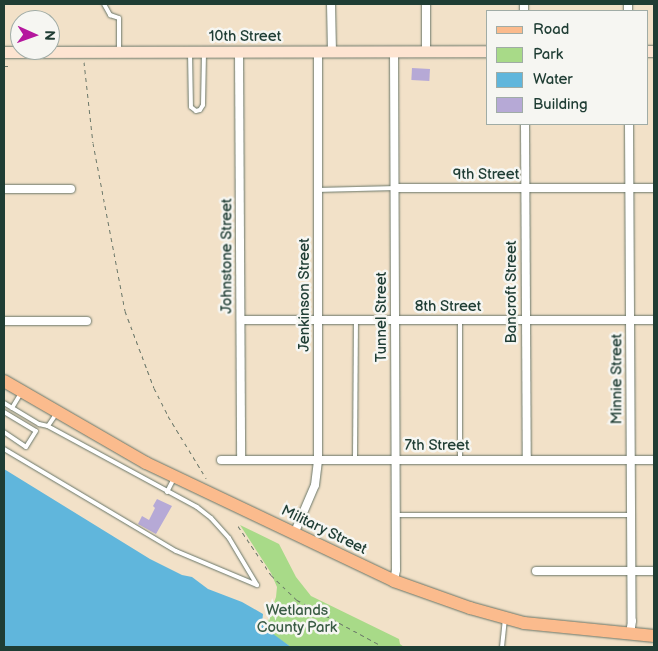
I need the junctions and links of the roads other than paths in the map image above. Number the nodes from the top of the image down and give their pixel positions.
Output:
1 (104, 4) edge
2 (331, 4) edge
3 (426, 4) edge
4 (4, 52) edge
5 (118, 52) junction
6 (190, 52) junction
7 (204, 52) junction
8 (239, 52) junction
9 (318, 52) junction
10 (332, 52) junction
11 (394, 52) junction
12 (426, 52) junction
13 (486, 52) edge
14 (525, 125) edge
15 (629, 125) edge
16 (396, 188) junction
17 (630, 188) junction
18 (654, 188) edge
19 (4, 189) edge
20 (71, 189) dead end
21 (525, 189) junction
22 (318, 190) junction
23 (242, 320) junction
24 (319, 320) junction
25 (356, 320) junction
26 (460, 320) junction
27 (526, 320) junction
28 (631, 320) junction
29 (654, 320) edge
30 (4, 321) edge
31 (87, 321) dead end
32 (395, 321) junction
33 (4, 380) edge
34 (22, 391) junction
35 (4, 403) edge
36 (12, 408) junction
37 (4, 412) edge
38 (57, 412) junction
39 (48, 426) junction
40 (83, 427) junction
41 (4, 432) edge
42 (76, 441) junction
43 (4, 449) edge
44 (129, 454) junction
45 (221, 460) dead end
46 (241, 460) junction
47 (318, 460) junction
48 (355, 460) junction
49 (396, 460) junction
50 (460, 460) junction
51 (527, 460) junction
52 (631, 460) junction
53 (654, 460) edge
54 (123, 467) junction
55 (175, 476) junction
56 (167, 492) junction
57 (396, 515) junction
58 (631, 515) junction
59 (294, 534) junction
60 (536, 571) dead end
61 (632, 571) junction
62 (654, 571) edge
63 (394, 582) junction
64 (505, 618) junction
65 (630, 634) junction
66 (654, 636) edge
67 (502, 647) edge

1 - 5 lane
2 - 10 street
3 - 12 street
4 - 5 street, 10th Street
5 - 6 street, 10th Street
6 - 7 street, 10th Street
6 - 7 lane
7 - 8 street, 10th Street
8 - 9 street, 10th Street
8 - 23 street, Johnstone Street
9 - 10 street, 10th Street
9 - 22 street, Jenkinson Street
10 - 11 street, 10th Street
11 - 12 street, 10th Street
11 - 16 street, Tunnel Street
12 - 13 street, 10th Street
14 - 21 street, Bancroft Street
15 - 17 street, Minnie Street
16 - 21 street, 9th Street
16 - 22 lane, 9th Street
16 - 32 street, Tunnel Street
17 - 18 street, 9th Street
17 - 21 street, 9th Street
17 - 28 street, Minnie Street
19 - 20 street
21 - 27 street, Bancroft Street
22 - 24 street, Jenkinson Street
23 - 24 street, 8th Street
23 - 46 street, Johnstone Street
24 - 25 street, 8th Street
24 - 47 street, Jenkinson Street
25 - 32 street, 8th Street
25 - 48 lane
26 - 27 street, 8th Street
26 - 32 street, 8th Street
26 - 50 lane
27 - 28 street, 8th Street
27 - 51 street, Bancroft Street
28 - 29 street, 8th Street
28 - 52 street, Minnie Street
30 - 31 street
32 - 49 street, Tunnel Street
33 - 34 main road, Military Street
34 - 36 lane
34 - 38 main road, Military Street
35 - 36 lane
36 - 39 lane
37 - 41 lane
38 - 39 lane
38 - 40 main road, Military Street
39 - 42 lane
40 - 42 lane
40 - 44 main road, Military Street
42 - 54 lane
43 - 56 lane
44 - 54 lane
44 - 55 main road, Military Street
45 - 46 street, 7th Street
46 - 47 street, 7th Street
47 - 48 street, 7th Street
47 - 59 street, Jenkinson Street
48 - 49 street, 7th Street
49 - 50 street, 7th Street
49 - 57 street, Tunnel Street
50 - 51 street, 7th Street
51 - 52 street, 7th Street
52 - 53 street, 7th Street
52 - 58 street, Minnie Street
54 - 56 lane
55 - 56 lane
55 - 59 main road, Military Street
57 - 58 lane
57 - 63 street, Tunnel Street
58 - 61 street, Minnie Street
59 - 63 main road, Military Street
60 - 61 street
61 - 62 street
61 - 65 street, Minnie Street
63 - 64 main road, Military Street
64 - 65 main road, Military Street
64 - 67 lane
65 - 66 main road, Military Street

